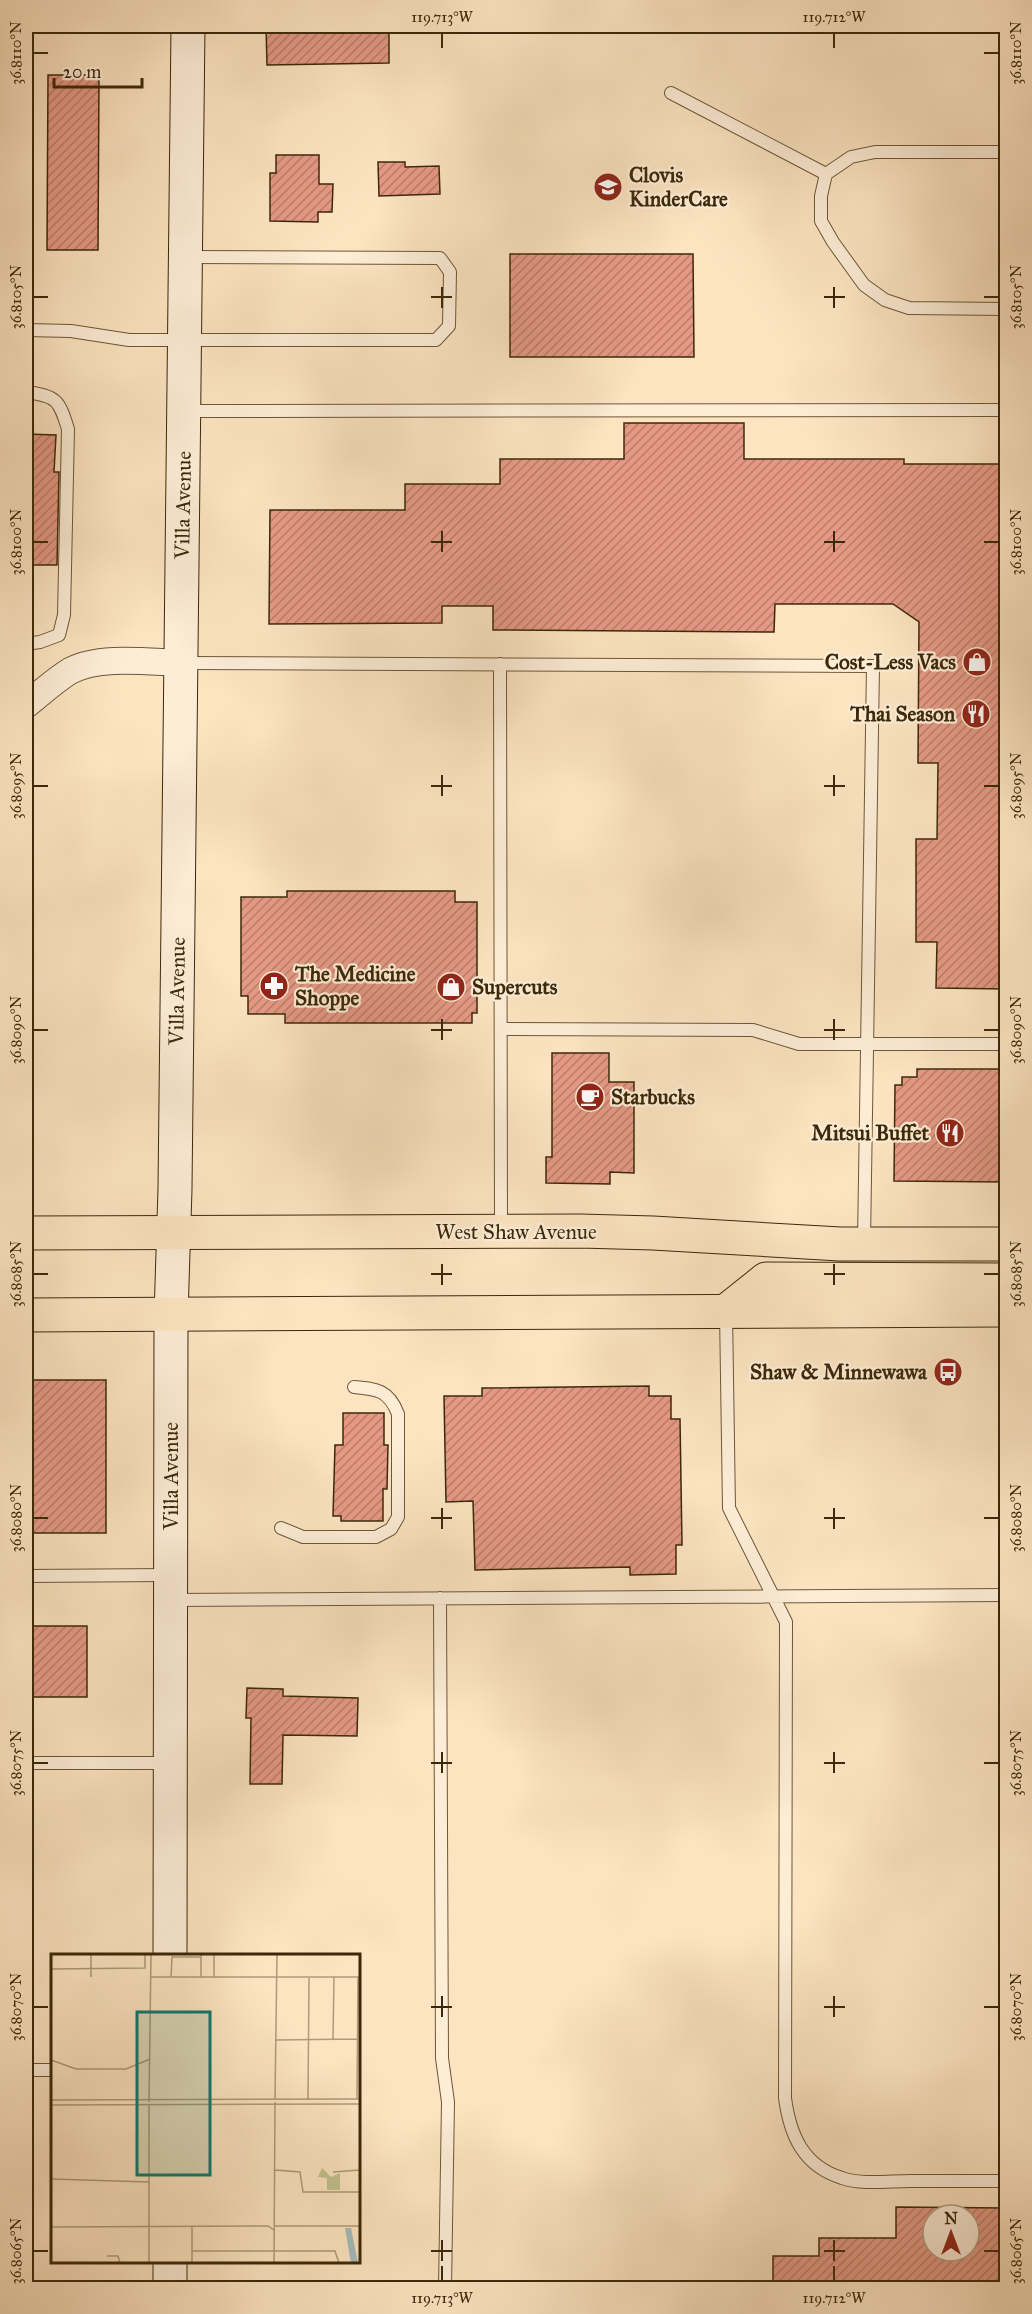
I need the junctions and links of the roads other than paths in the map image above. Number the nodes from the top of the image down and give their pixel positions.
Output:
1 (188, 26) edge
2 (670, 93) dead end
3 (1006, 152) edge
4 (826, 174) junction
5 (186, 257) junction
6 (1006, 309) edge
7 (26, 330) edge
8 (185, 341) junction
9 (26, 392) edge
10 (1006, 410) edge
11 (184, 411) junction
12 (26, 644) edge
13 (181, 663) junction
14 (501, 664) junction
15 (26, 705) edge
16 (501, 1029) junction
17 (867, 1044) junction
18 (1006, 1044) edge
19 (501, 1232) junction
20 (26, 1233) edge
21 (174, 1233) junction
22 (1006, 1244) edge
23 (864, 1245) junction
24 (1006, 1280) edge
25 (1006, 1310) edge
26 (726, 1311) junction
27 (26, 1315) edge
28 (171, 1316) junction
29 (354, 1388) dead end
30 (281, 1528) dead end
31 (26, 1576) edge
32 (171, 1587) junction
33 (1006, 1595) edge
34 (775, 1596) junction
35 (440, 1598) junction
36 (26, 1763) edge
37 (170, 1764) junction
38 (170, 1954) edge
39 (26, 2070) edge
40 (51, 2070) edge
41 (1006, 2181) edge
42 (170, 2263) edge
43 (170, 2289) edge
44 (445, 2289) edge

1 - 5 main road, Villa Avenue
2 - 4 lane
3 - 4 lane
4 - 6 lane
5 - 8 main road, Villa Avenue
5 - 8 lane
7 - 8 lane
8 - 11 main road, Villa Avenue
9 - 12 lane
10 - 11 lane
11 - 13 main road, Villa Avenue
13 - 14 lane
13 - 15 street
13 - 21 main road, Villa Avenue
14 - 16 lane
14 - 17 lane
16 - 17 lane
16 - 19 lane
17 - 18 lane
17 - 23 lane
19 - 21 main road, West Shaw Avenue
19 - 23 main road, West Shaw Avenue
20 - 21 main road, West Shaw Avenue
21 - 28 main road, Villa Avenue
22 - 23 main road, West Shaw Avenue
24 - 26 main road
25 - 26 main road
26 - 28 main road
26 - 34 lane
27 - 28 main road
28 - 32 main road, Villa Avenue
29 - 30 lane
31 - 32 lane
32 - 35 lane
32 - 37 main road, Villa Avenue
33 - 34 lane
34 - 35 lane
34 - 41 lane
35 - 44 lane
36 - 37 lane
37 - 38 main road, Villa Avenue
39 - 40 lane
42 - 43 main road

